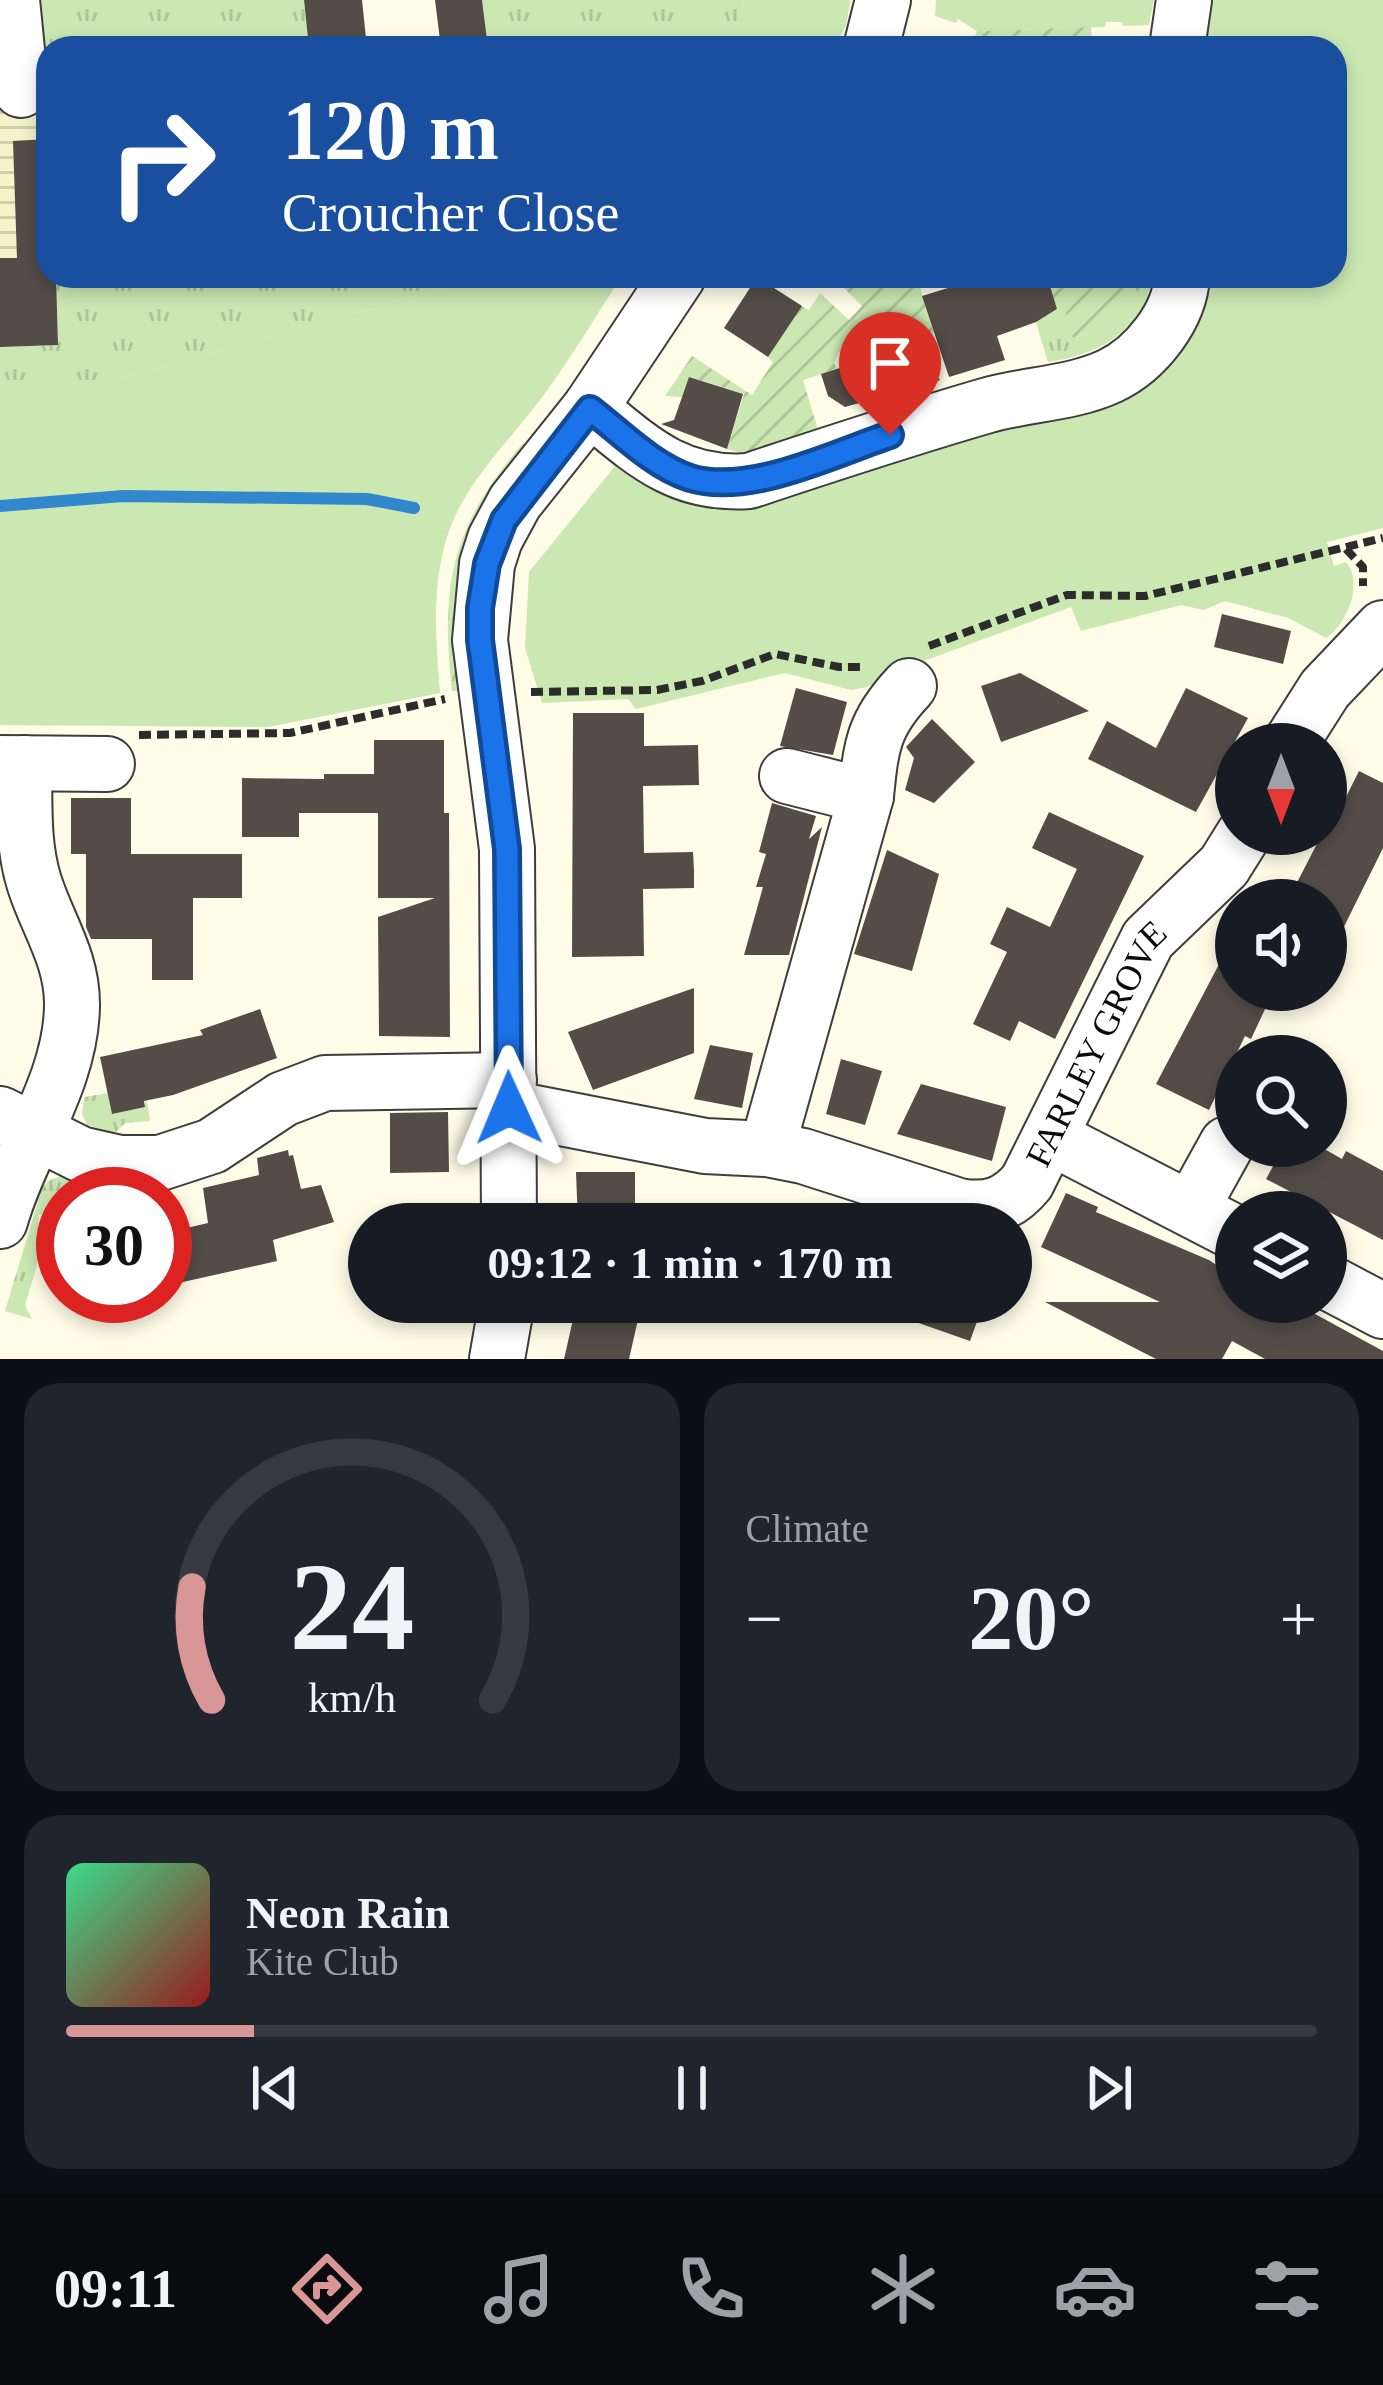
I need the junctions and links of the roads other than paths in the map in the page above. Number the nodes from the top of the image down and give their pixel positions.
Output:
1 (12, 0) edge
2 (883, 0) edge
3 (1184, 0) edge
4 (874, 36) edge
5 (1179, 36) edge
6 (21, 90) dead end
7 (670, 288) edge
8 (1179, 288) edge
9 (590, 409) junction
10 (1370, 614) edge
11 (906, 665) road end
12 (1303, 723) edge
13 (111, 749) road end
14 (12, 763) edge
15 (787, 776) dead end
16 (866, 796) junction
17 (1231, 855) edge
18 (509, 1094) junction
19 (18, 1122) edge
20 (1051, 1137) junction
21 (767, 1149) junction
22 (1223, 1167) edge
23 (509, 1203) edge
24 (0, 1221) edge
25 (1214, 1221) edge
26 (1347, 1292) edge
27 (1383, 1311) edge
28 (504, 1323) edge
29 (497, 1359) edge

1 - 6 street
2 - 4 street
3 - 5 street
7 - 9 street
8 - 9 street
9 - 18 street
10 - 12 street
11 - 16 street
13 - 14 street
14 - 19 street
15 - 16 street
16 - 21 street
17 - 20 street, FARLEY GROVE
18 - 19 street, FARLEY GROVE
18 - 21 street, FARLEY GROVE
18 - 23 street
19 - 24 street
20 - 21 street, FARLEY GROVE
20 - 25 street
22 - 25 street
26 - 27 street
28 - 29 street

